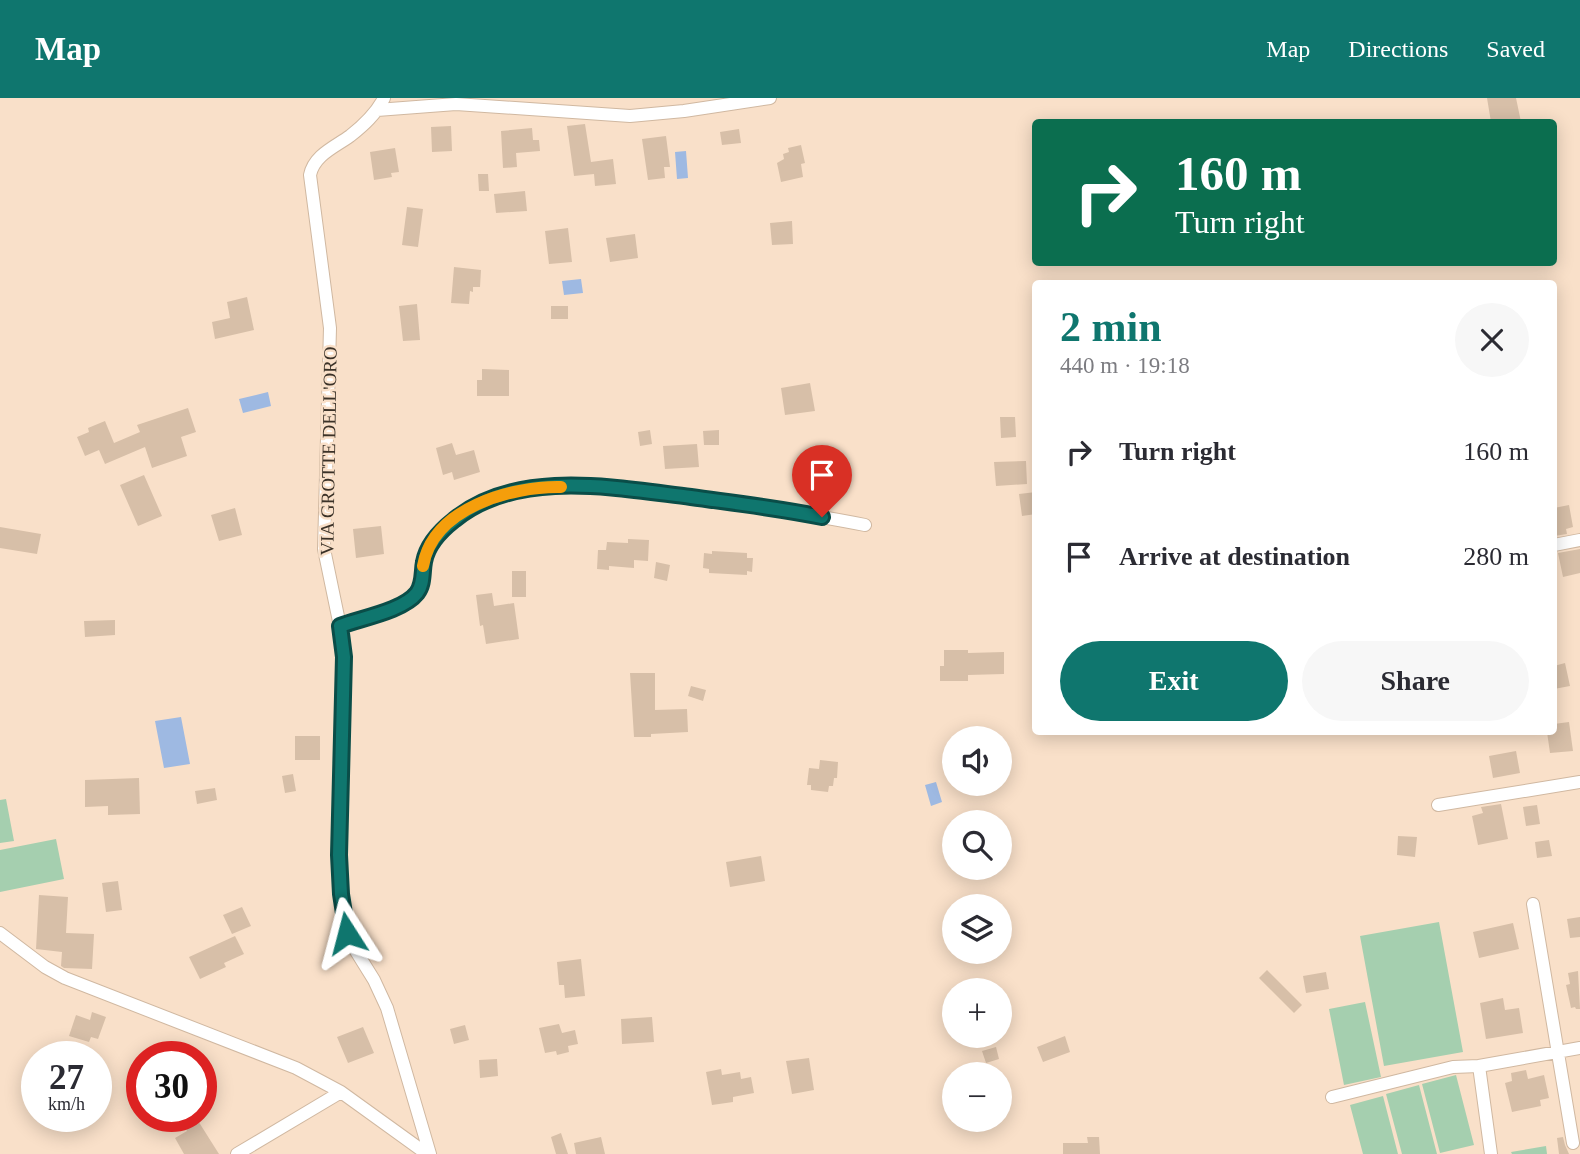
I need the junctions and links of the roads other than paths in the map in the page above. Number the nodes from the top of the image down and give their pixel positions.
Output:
1 (384, 98) edge
2 (770, 98) edge
3 (377, 110) junction
4 (865, 525) dead end
5 (1580, 540) edge
6 (1557, 544) edge
7 (340, 626) junction
8 (1580, 782) edge
9 (1438, 805) dead end
10 (1534, 904) dead end
11 (0, 933) edge
12 (1580, 1048) edge
13 (1557, 1052) junction
14 (1479, 1066) junction
15 (341, 1092) junction
16 (1332, 1097) dead end
17 (1576, 1147) edge
18 (237, 1154) edge
19 (429, 1154) edge
20 (1491, 1154) edge

1 - 3 street, VIA GROTTE DELL'ORO
2 - 3 street
3 - 7 street, VIA GROTTE DELL'ORO
4 - 7 street
5 - 6 street
7 - 19 street, VIA GROTTE DELL'ORO
8 - 9 street
10 - 13 street
11 - 15 street
12 - 13 street
13 - 14 street
13 - 17 street
14 - 16 street
14 - 20 street
15 - 18 street
15 - 19 street

